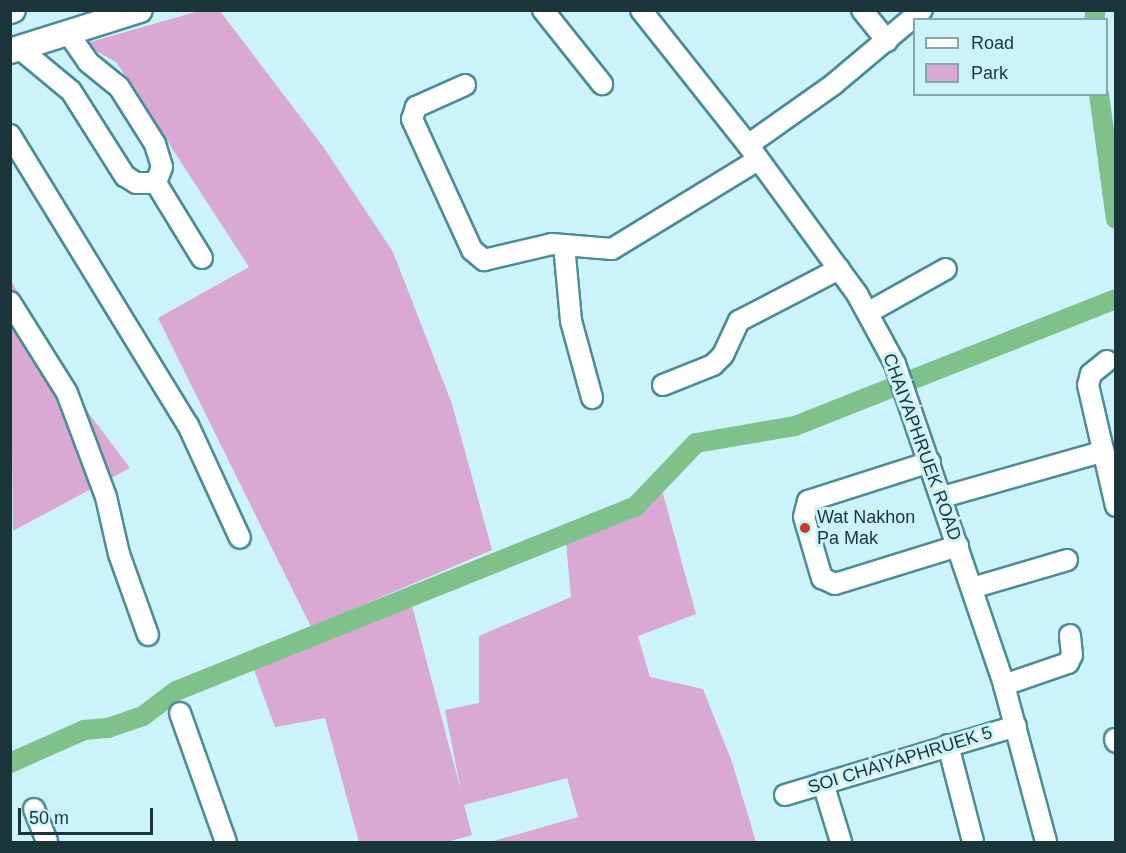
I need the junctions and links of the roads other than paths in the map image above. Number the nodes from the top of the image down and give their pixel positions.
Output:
1 (86, 10) edge
2 (140, 10) edge
3 (543, 10) edge
4 (641, 10) edge
5 (862, 10) edge
6 (922, 10) edge
7 (68, 33) junction
8 (887, 41) junction
9 (13, 44) edge
10 (96, 68) junction
11 (602, 84) dead end
12 (465, 85) dead end
13 (67, 86) junction
14 (10, 135) edge
15 (753, 152) junction
16 (156, 183) junction
17 (564, 245) junction
18 (202, 258) dead end
19 (839, 269) junction
20 (946, 269) dead end
21 (10, 302) edge
22 (869, 312) junction
23 (1107, 360) dead end
24 (663, 385) dead end
25 (592, 398) dead end
26 (1104, 451) junction
27 (930, 462) junction
28 (943, 497) junction
29 (1116, 506) edge
30 (240, 538) dead end
31 (958, 546) junction
32 (1067, 560) dead end
33 (972, 588) junction
34 (148, 634) dead end
35 (1070, 635) dead end
36 (1004, 685) junction
37 (180, 713) dead end
38 (1016, 726) junction
39 (948, 745) junction
40 (823, 783) junction
41 (785, 795) dead end
42 (34, 809) dead end
43 (47, 843) edge
44 (226, 843) edge
45 (841, 843) edge
46 (973, 843) edge
47 (1046, 843) edge

1 - 9 main road
2 - 7 main road
3 - 11 street
4 - 15 street, CHAIYAPHRUEK ROAD
5 - 8 street
6 - 8 street
7 - 9 main road
7 - 10 street
8 - 15 street
9 - 13 street
10 - 13 street
10 - 16 street
12 - 17 street
13 - 16 street
14 - 30 street
15 - 17 street
15 - 19 street, CHAIYAPHRUEK ROAD
16 - 18 street
17 - 25 street
19 - 22 street, CHAIYAPHRUEK ROAD
19 - 24 street
20 - 22 street
21 - 34 street
22 - 27 street, CHAIYAPHRUEK ROAD
23 - 26 street
26 - 28 street
26 - 29 street
27 - 28 street, CHAIYAPHRUEK ROAD
27 - 31 street
28 - 31 street, CHAIYAPHRUEK ROAD
31 - 33 street, CHAIYAPHRUEK ROAD
32 - 33 street
33 - 36 street, CHAIYAPHRUEK ROAD
35 - 36 street
36 - 38 street, CHAIYAPHRUEK ROAD
37 - 44 street
38 - 39 street, SOI CHAIYAPHRUEK 5
38 - 47 street, CHAIYAPHRUEK ROAD
39 - 40 street, SOI CHAIYAPHRUEK 5
39 - 46 street
40 - 41 street, SOI CHAIYAPHRUEK 5
40 - 45 street
42 - 43 street

